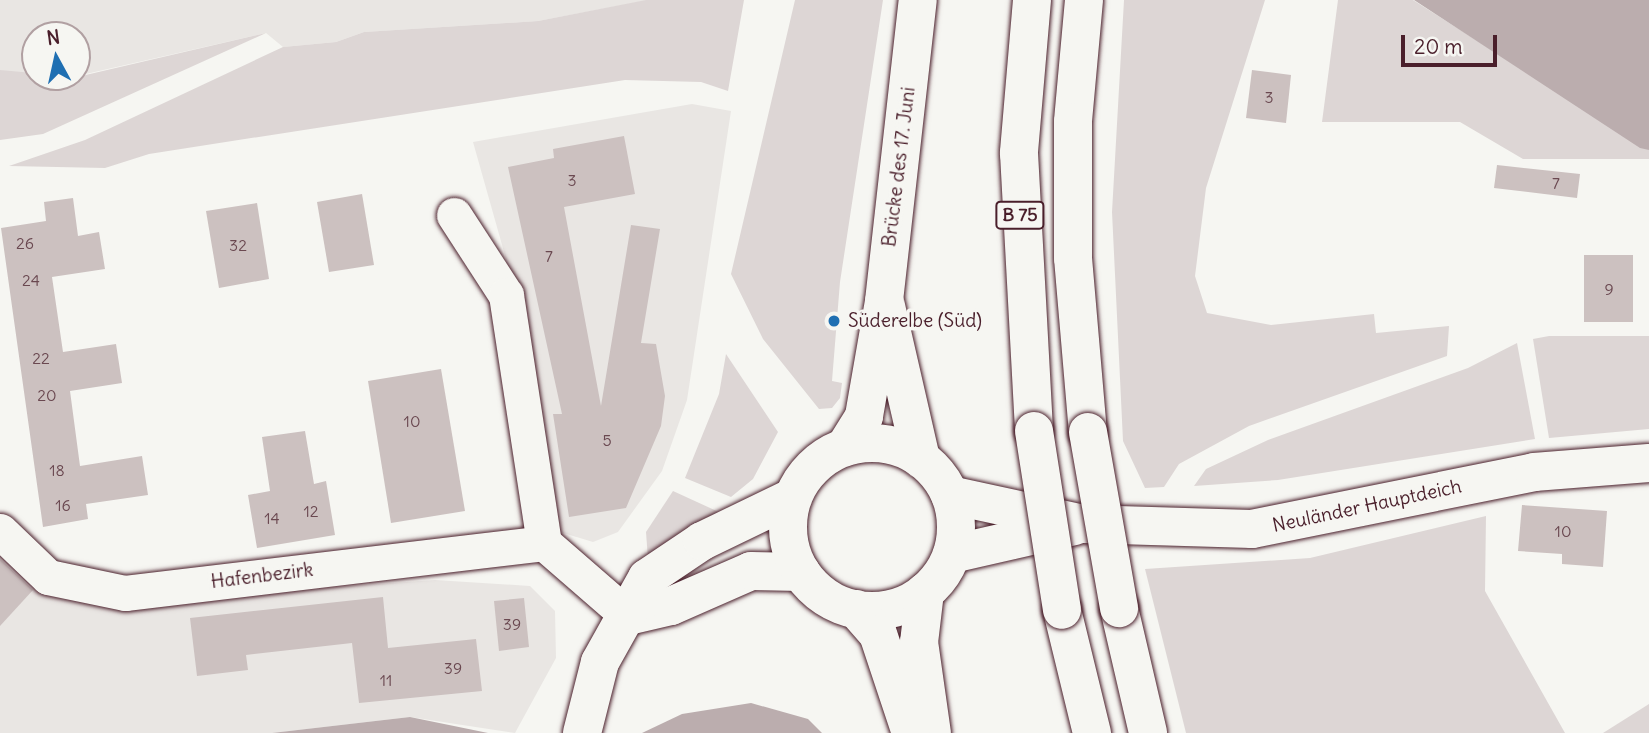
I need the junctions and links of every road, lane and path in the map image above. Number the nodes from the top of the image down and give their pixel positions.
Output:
1 (1032, 0) edge
2 (1084, 0) edge
3 (920, 11) edge
4 (454, 215) dead end
5 (884, 301) junction
6 (845, 447) junction
7 (921, 458) junction
8 (1649, 463) edge
9 (950, 495) junction
10 (793, 497) junction
11 (1084, 524) junction
12 (0, 531) edge
13 (544, 543) junction
14 (952, 554) junction
15 (801, 572) junction
16 (925, 592) junction
17 (856, 609) junction
18 (628, 616) junction
19 (582, 733) edge
20 (911, 733) edge
21 (932, 733) edge
22 (1092, 733) edge
23 (1148, 733) edge

1 - 22 main road, B 75, bridge
2 - 23 main road, B 75, bridge
3 - 5 main road, Brücke des 17. Juni
4 - 13 street
5 - 6 main road, Brücke des 17. Juni
5 - 7 main road, Brücke des 17. Juni
6 - 7 main road
6 - 10 main road
7 - 9 main road
8 - 11 main road, Neuländer Hauptdeich
9 - 11 main road, Neuländer Hauptdeich
9 - 14 main road
10 - 15 main road
10 - 18 main road
11 - 14 main road, Neuländer Hauptdeich
12 - 13 street, Hafenbezirk
13 - 18 street
14 - 16 main road
15 - 17 main road
15 - 18 main road
16 - 17 main road
16 - 21 main road
17 - 20 main road
18 - 19 main road

